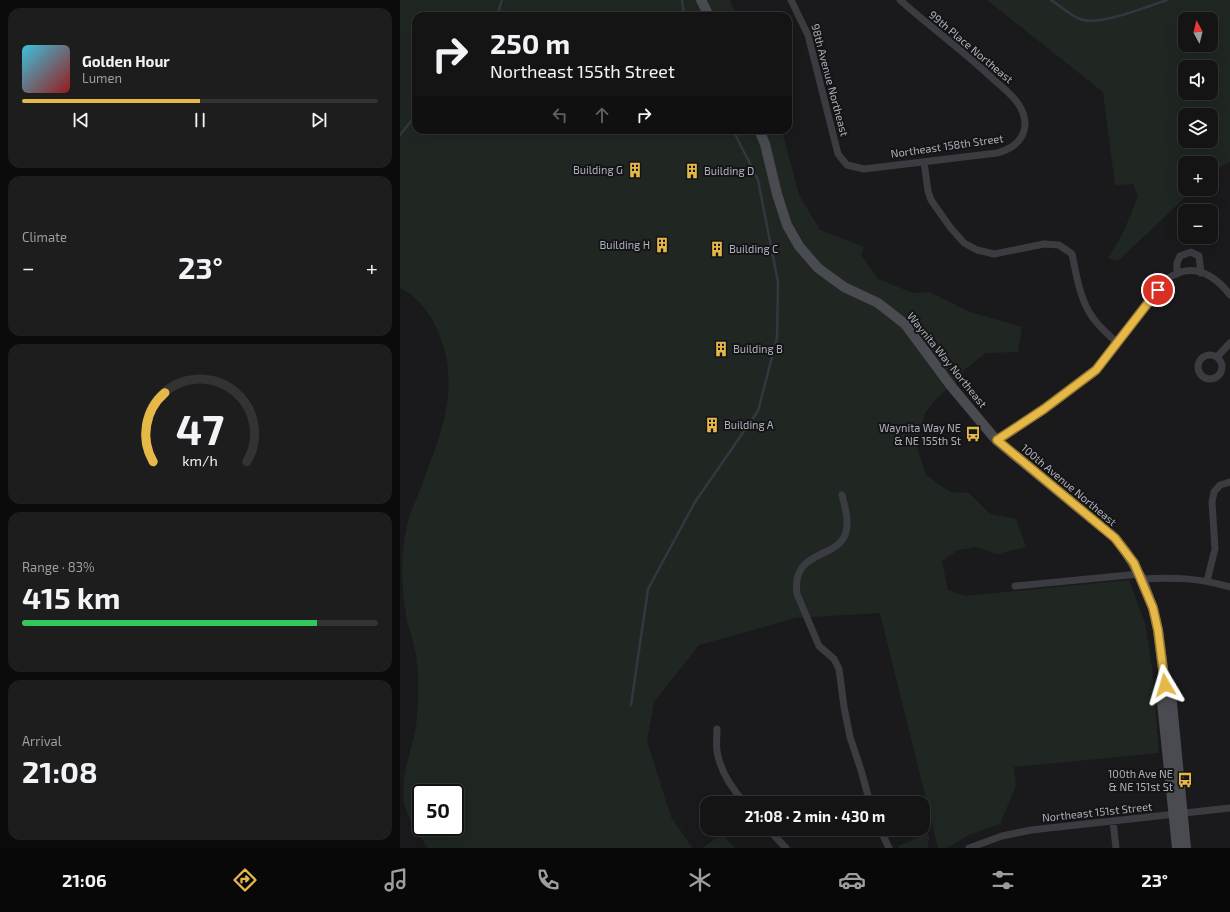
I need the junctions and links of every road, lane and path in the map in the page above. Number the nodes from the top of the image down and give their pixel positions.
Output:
1 (701, 0) edge
2 (792, 0) edge
3 (900, 0) edge
4 (707, 12) edge
5 (1023, 114) joint
6 (761, 134) edge
7 (924, 162) junction
8 (847, 166) joint
9 (1201, 273) junction
10 (1177, 274) junction
11 (1230, 295) edge
12 (1117, 343) junction
13 (1230, 344) edge
14 (1217, 357) dead end
15 (997, 440) junction
16 (1230, 482) edge
17 (842, 495) dead end
18 (1141, 576) junction
19 (1207, 581) junction
20 (1015, 586) dead end
21 (1230, 587) edge
22 (717, 729) dead end
23 (740, 796) edge
24 (868, 796) edge
25 (1230, 808) edge
26 (1179, 814) junction
27 (1113, 822) junction
28 (775, 836) edge
29 (883, 836) edge
30 (786, 848) edge
31 (889, 848) edge
32 (969, 848) edge
33 (1116, 848) edge
34 (1177, 848) edge
35 (1186, 848) edge

1 - 4 main road
2 - 8 street, 98th Avenue Northeast
3 - 5 street, 99th Place Northeast
5 - 7 street, Northeast 158th Street
6 - 15 main road, Waynita Way Northeast
7 - 8 street, Northeast 158th Street
7 - 12 street
9 - 10 street
9 - 10 street
9 - 11 street
10 - 12 street
12 - 15 street
13 - 14 street
15 - 18 main road, 100th Avenue Northeast
16 - 19 street
17 - 24 street
18 - 19 street
18 - 20 street
18 - 26 main road, 100th Avenue Northeast
19 - 21 street
22 - 23 street
25 - 26 street, Northeast 151st Street
26 - 27 street, Northeast 151st Street
26 - 34 main road, 100th Avenue Northeast
26 - 35 main road, 100th Avenue Northeast
27 - 32 street, Northeast 151st Street
27 - 33 street
28 - 30 street
29 - 31 street

